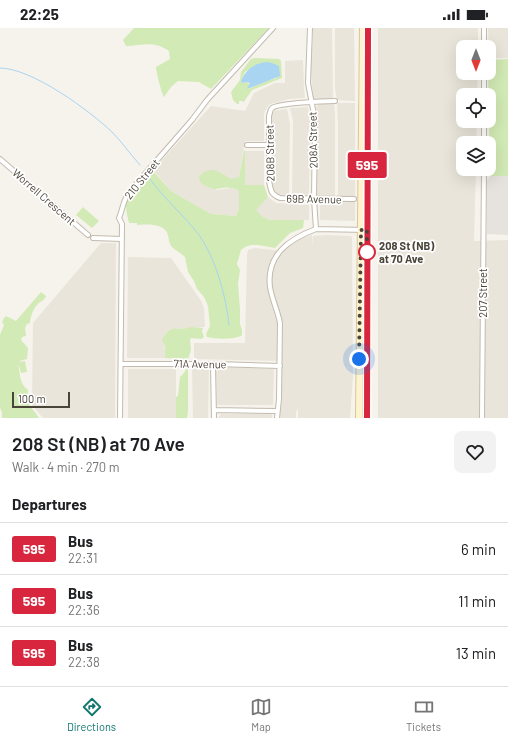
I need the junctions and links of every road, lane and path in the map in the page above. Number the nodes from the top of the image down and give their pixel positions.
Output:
1 (273, 28) edge
2 (310, 28) edge
3 (363, 28) edge
4 (368, 28) edge
5 (484, 28) edge
6 (484, 40) edge
7 (335, 101) dead end
8 (312, 103) junction
9 (247, 145) dead end
10 (269, 145) junction
11 (0, 159) edge
12 (484, 176) edge
13 (274, 196) joint
14 (314, 199) junction
15 (354, 199) dead end
16 (316, 230) junction
17 (364, 230) junction
18 (88, 235) dead end
19 (93, 238) dead end
20 (122, 239) junction
21 (121, 364) junction
22 (213, 364) junction
23 (280, 366) junction
24 (358, 404) junction
25 (214, 410) junction
26 (277, 411) junction
27 (120, 418) edge
28 (214, 418) edge
29 (277, 418) edge
30 (358, 418) edge
31 (363, 418) edge
32 (367, 418) edge
33 (482, 418) edge

1 - 20 street, 210 Street
2 - 8 street, 208A Street
3 - 17 main road
4 - 17 main road
5 - 6 street
7 - 8 street
8 - 10 street, 208B Street
8 - 14 street, 208A Street
9 - 10 street
10 - 13 street, 208B Street
11 - 18 street, Worrell Crescent
12 - 33 street, 207 Street
13 - 14 street, 69B Avenue
14 - 15 street, 69B Avenue
14 - 16 street, 208A Street
16 - 17 street
16 - 23 street
17 - 24 main road
17 - 32 main road
19 - 20 street
20 - 21 street, 210 Street
21 - 22 street, 71A Avenue
21 - 27 street, 210 Street
22 - 23 street, 71A Avenue
22 - 25 street
23 - 26 street
24 - 30 main road
24 - 31 main road
25 - 26 street
25 - 28 street
26 - 29 street

